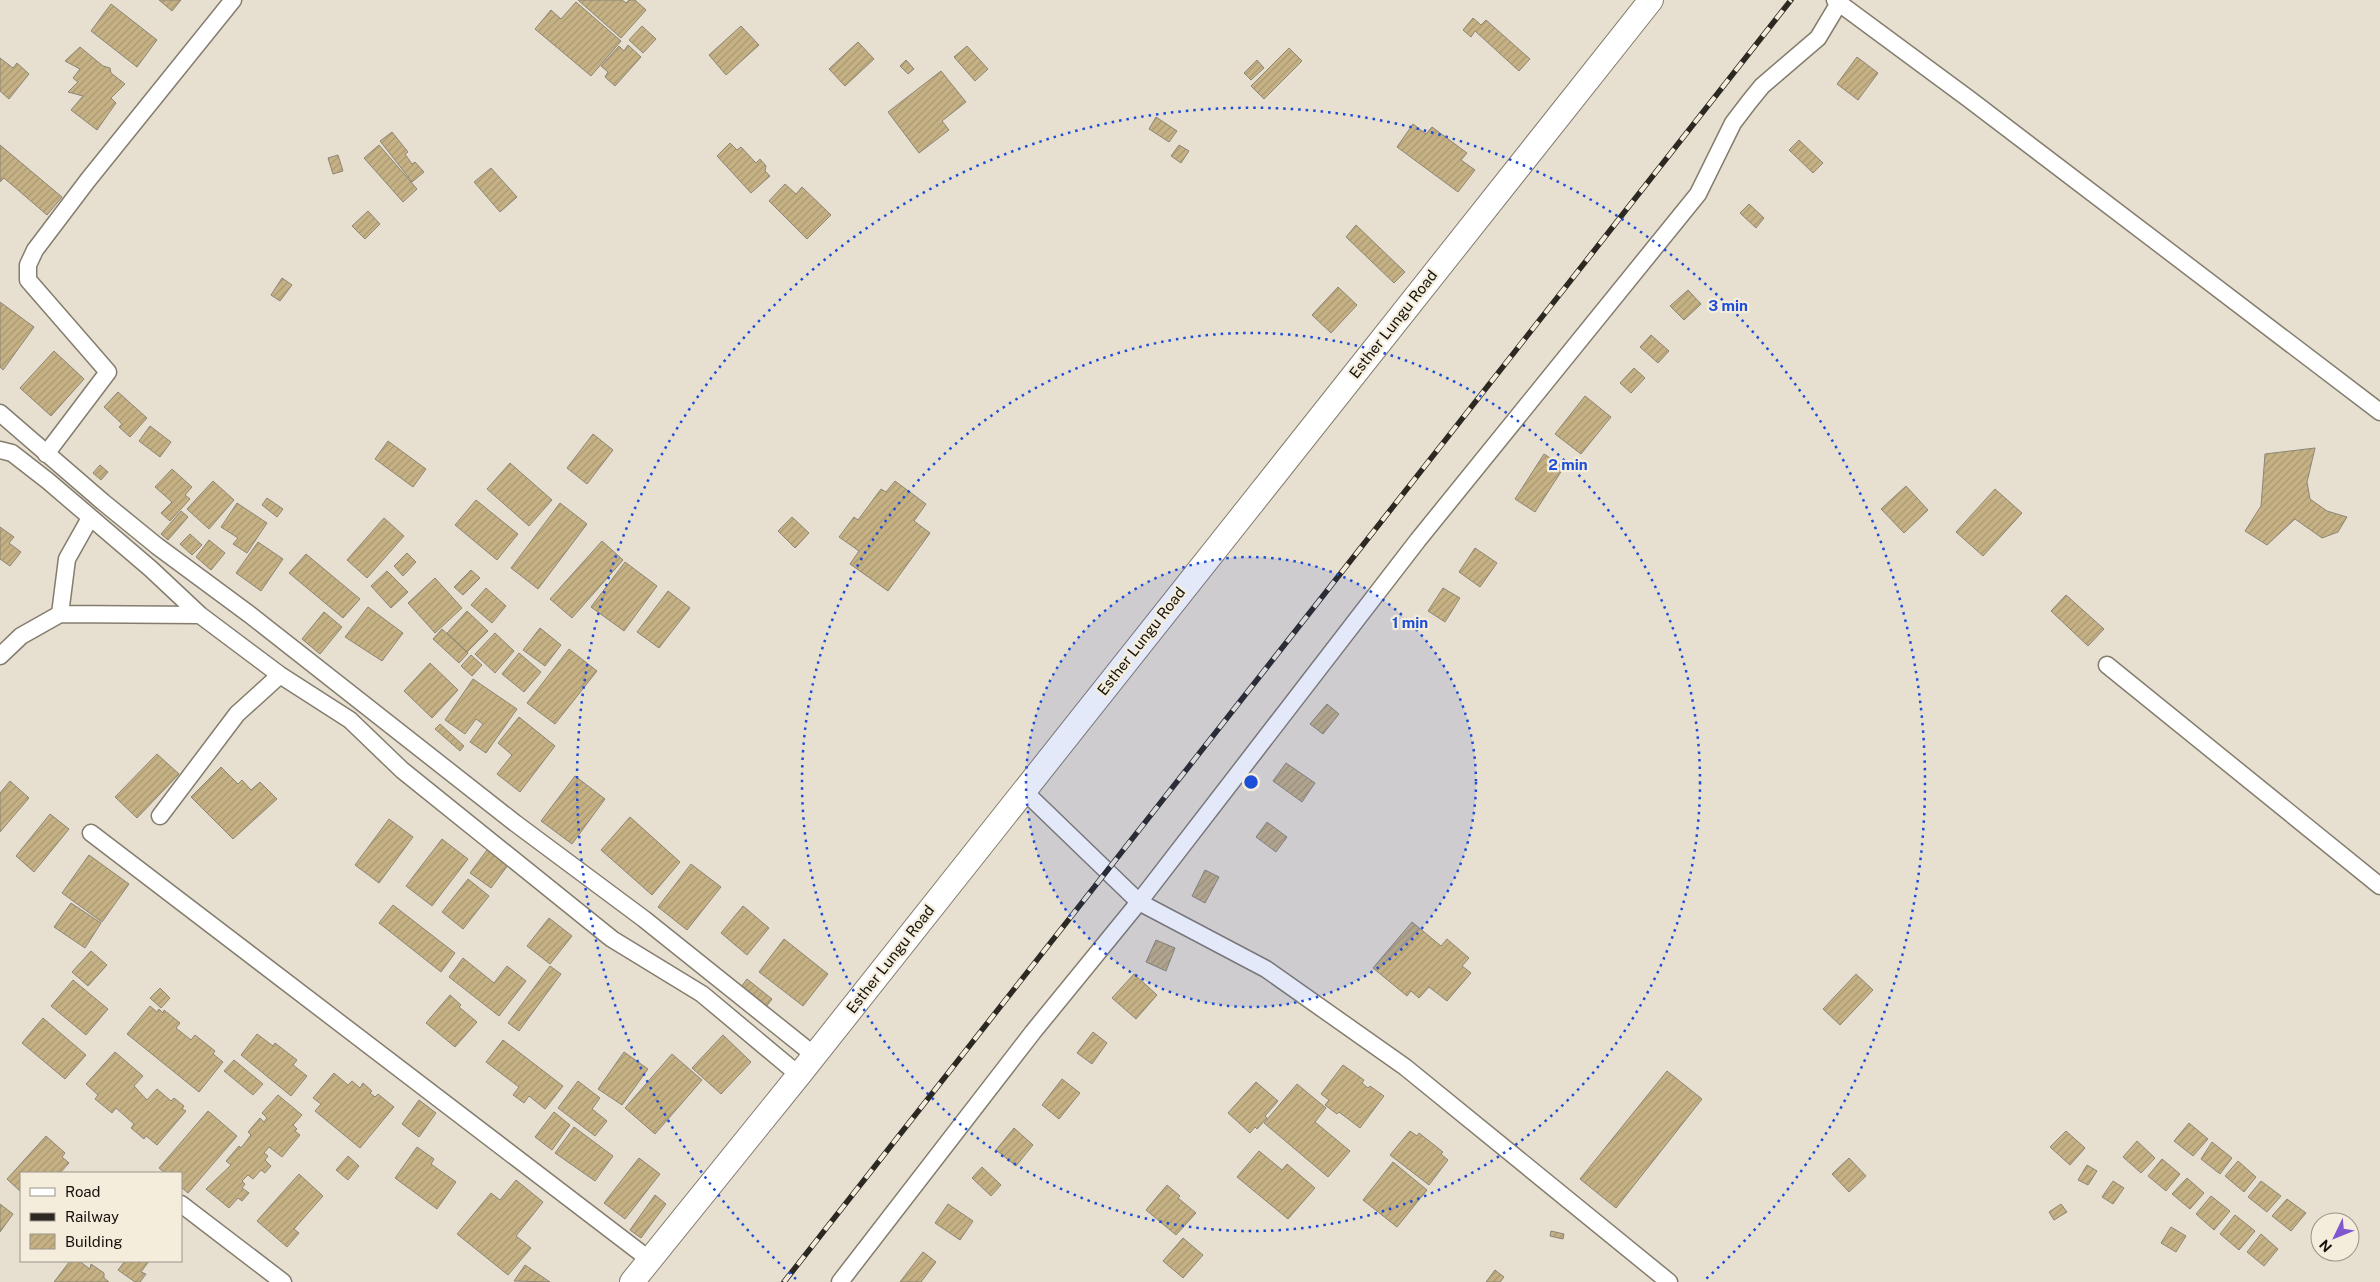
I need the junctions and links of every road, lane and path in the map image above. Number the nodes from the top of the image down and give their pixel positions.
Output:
1 (232, 0) edge
2 (1651, 0) edge
3 (1837, 1) edge
4 (0, 412) edge
5 (2380, 412) edge
6 (0, 450) edge
7 (46, 454) junction
8 (90, 518) junction
9 (60, 614) junction
10 (200, 615) junction
11 (0, 656) edge
12 (2107, 665) dead end
13 (280, 675) junction
14 (1023, 790) junction
15 (160, 816) dead end
16 (91, 833) dead end
17 (2380, 886) edge
18 (1140, 902) junction
19 (814, 1055) junction
20 (799, 1075) junction
21 (182, 1205) edge
22 (650, 1260) junction
23 (283, 1282) edge
24 (632, 1282) edge
25 (840, 1282) edge
26 (1669, 1282) edge

1 - 7 street
2 - 14 street, Esther Lungu Road
3 - 5 street
3 - 18 street
4 - 7 street
6 - 8 street
7 - 19 street
8 - 9 street
8 - 10 street
9 - 10 street
9 - 11 street
10 - 13 street
12 - 17 street
13 - 15 street
13 - 20 street
14 - 18 street
14 - 19 street, Esther Lungu Road
16 - 22 street
18 - 25 street
18 - 26 street
19 - 20 street, Esther Lungu Road
20 - 22 street, Esther Lungu Road
21 - 23 street
22 - 24 street, Esther Lungu Road

